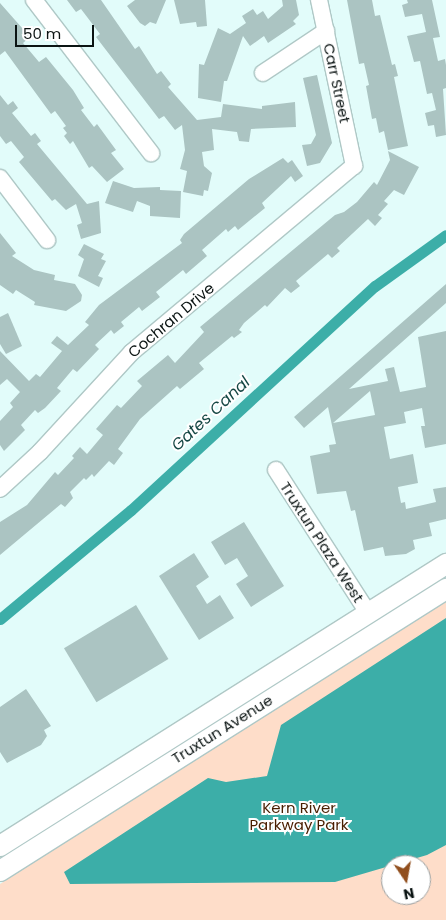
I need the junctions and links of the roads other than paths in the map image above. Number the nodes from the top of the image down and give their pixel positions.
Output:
1 (34, 0) edge
2 (319, 0) edge
3 (326, 31) junction
4 (263, 73) dead end
5 (151, 153) dead end
6 (354, 166) joint
7 (0, 178) edge
8 (47, 240) dead end
9 (276, 470) dead end
10 (0, 489) edge
11 (446, 564) edge
12 (439, 593) edge
13 (368, 613) junction
14 (299, 680) junction
15 (0, 846) edge
16 (0, 872) edge

1 - 5 street
2 - 3 street, Carr Street
3 - 4 street
3 - 6 street, Carr Street
6 - 10 street, Cochran Drive
7 - 8 street
9 - 13 street, Truxtun Plaza West
11 - 13 main road, Truxtun Avenue
12 - 13 main road
12 - 14 main road, Truxtun Avenue
13 - 14 main road
13 - 15 main road, Truxtun Avenue
14 - 16 main road, Truxtun Avenue

